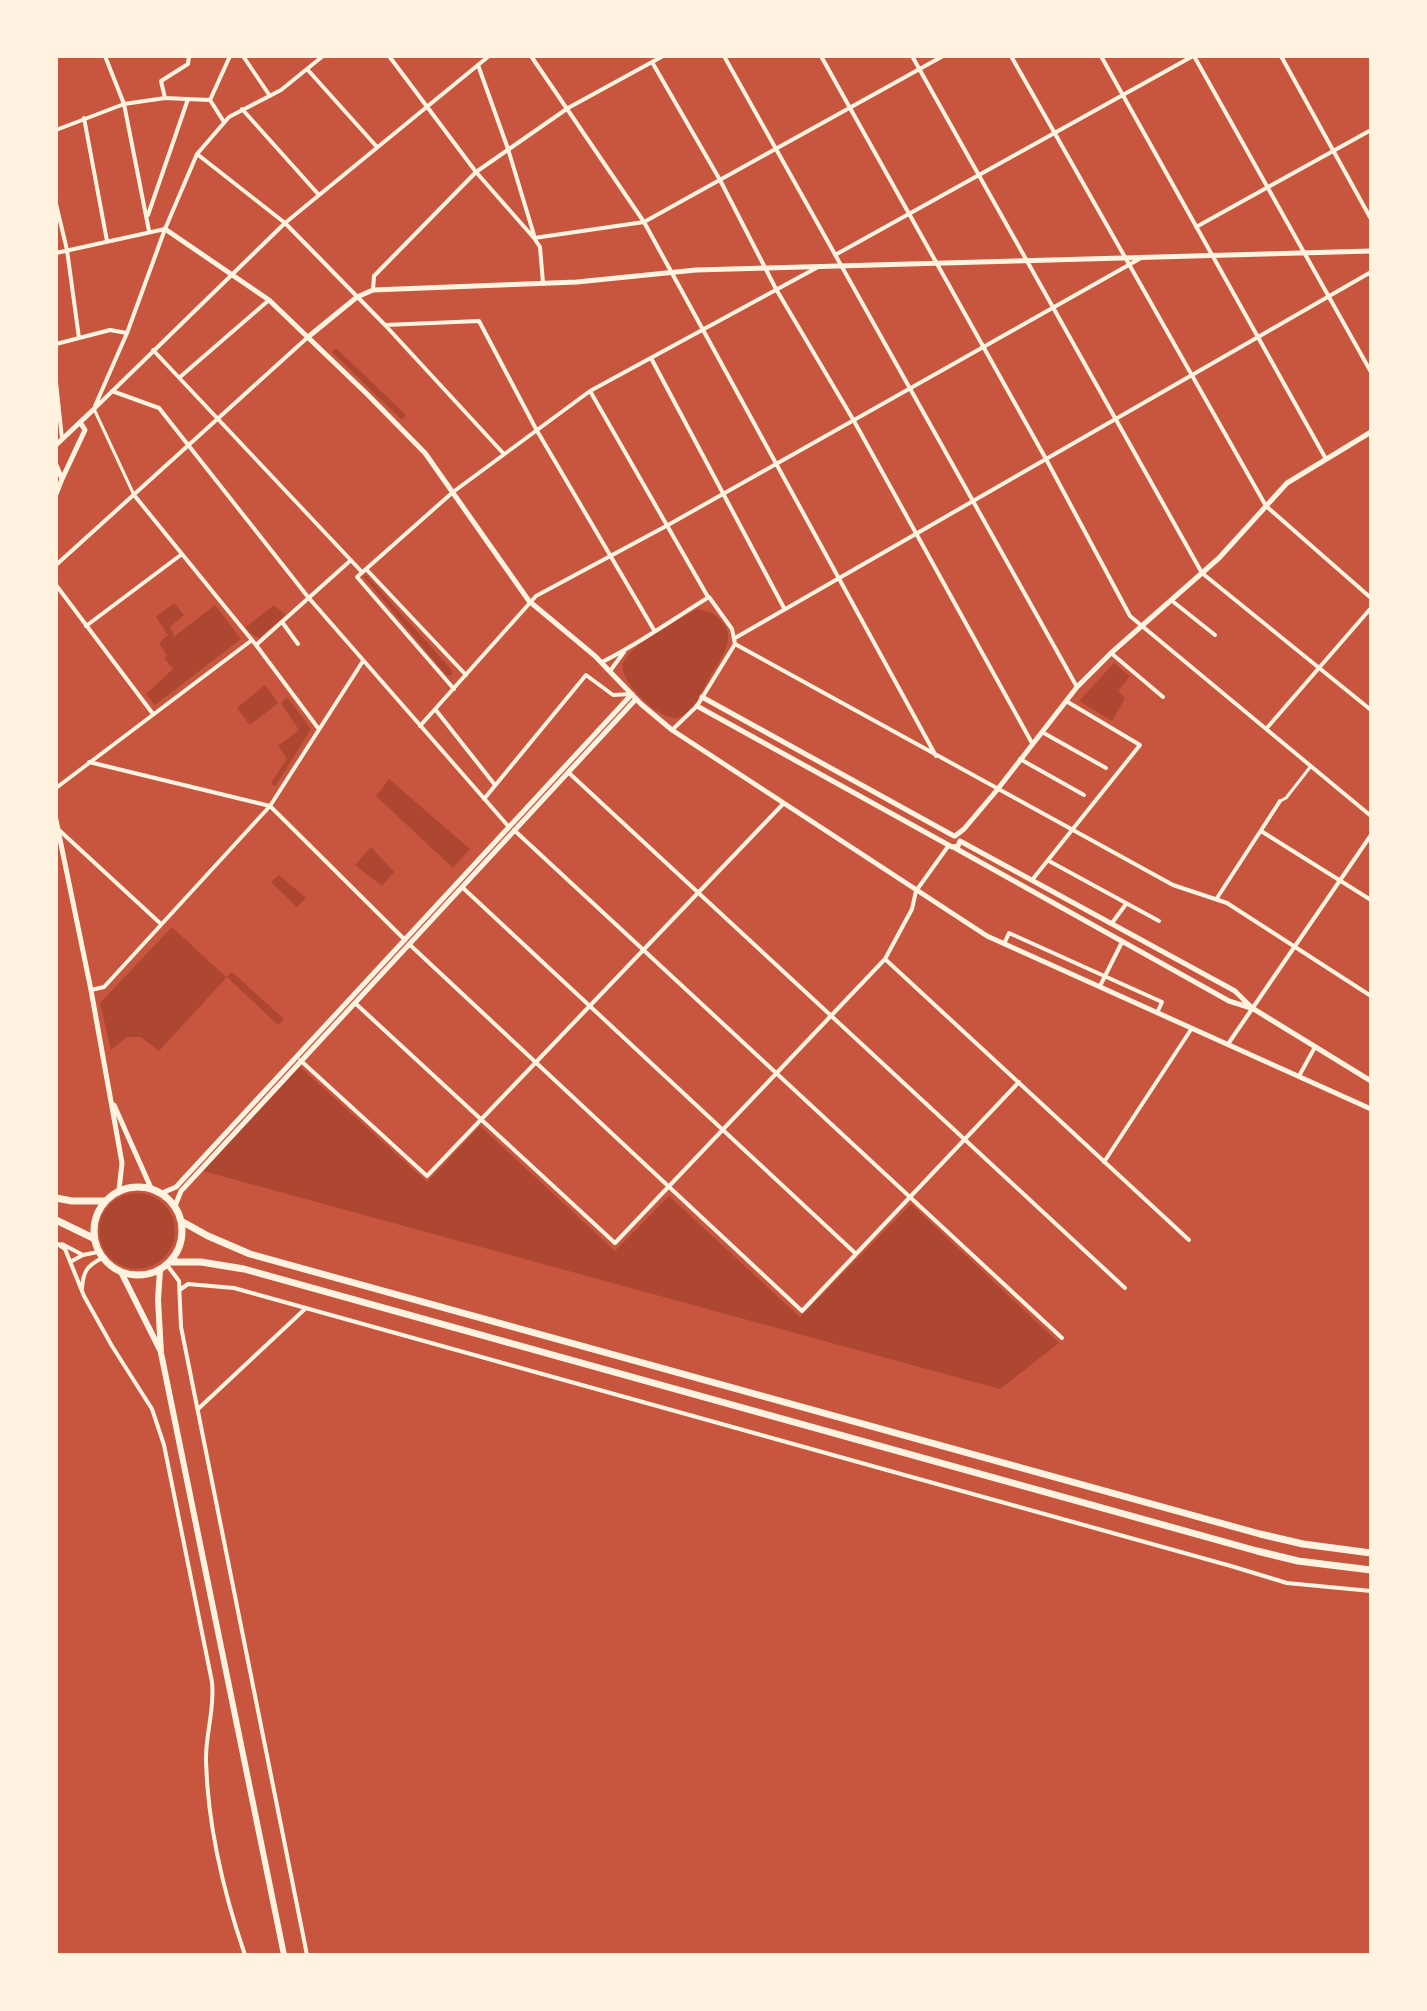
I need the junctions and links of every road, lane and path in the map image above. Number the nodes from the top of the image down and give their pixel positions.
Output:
1 (105, 56) edge
2 (189, 56) edge
3 (230, 56) edge
4 (243, 56) edge
5 (323, 56) edge
6 (389, 56) edge
7 (489, 56) edge
8 (531, 56) edge
9 (663, 56) edge
10 (724, 56) edge
11 (821, 56) edge
12 (912, 56) edge
13 (943, 56) edge
14 (1011, 56) edge
15 (1101, 56) edge
16 (1193, 56) edge
17 (1281, 56) edge
18 (652, 62) junction
19 (478, 65) junction
20 (307, 69) junction
21 (919, 69) junction
22 (1122, 95) junction
23 (270, 96) junction
24 (165, 98) junction
25 (188, 99) junction
26 (210, 100) junction
27 (124, 104) junction
28 (428, 106) junction
29 (850, 107) junction
30 (568, 108) junction
31 (242, 109) junction
32 (84, 118) junction
33 (224, 122) junction
34 (56, 130) edge
35 (1371, 130) edge
36 (1054, 134) junction
37 (377, 147) junction
38 (508, 149) junction
39 (776, 149) junction
40 (1333, 151) junction
41 (197, 154) junction
42 (476, 172) junction
43 (979, 175) junction
44 (720, 180) junction
45 (1268, 187) junction
46 (319, 195) junction
47 (56, 204) edge
48 (910, 215) junction
49 (147, 217) junction
50 (1371, 219) edge
51 (644, 222) junction
52 (285, 223) junction
53 (1196, 227) junction
54 (165, 229) junction
55 (149, 231) junction
56 (534, 238) junction
57 (107, 241) junction
58 (67, 250) junction
59 (1371, 251) edge
60 (56, 253) edge
61 (1305, 253) junction
62 (835, 255) junction
63 (1212, 256) junction
64 (1125, 258) junction
65 (1141, 258) junction
66 (1027, 261) junction
67 (936, 263) junction
68 (1131, 265) junction
69 (819, 266) junction
70 (842, 266) junction
71 (764, 268) junction
72 (671, 272) junction
73 (1371, 272) edge
74 (233, 273) junction
75 (541, 283) junction
76 (776, 289) junction
77 (373, 290) junction
78 (1329, 296) junction
79 (357, 297) junction
80 (269, 300) junction
81 (1054, 309) junction
82 (385, 325) junction
83 (703, 330) junction
84 (127, 333) junction
85 (308, 337) junction
86 (1258, 337) junction
87 (79, 338) junction
88 (56, 344) edge
89 (983, 349) junction
90 (153, 350) junction
91 (651, 358) junction
92 (1371, 372) edge
93 (1193, 375) junction
94 (180, 377) junction
95 (56, 382) edge
96 (911, 389) junction
97 (112, 391) junction
98 (590, 391) junction
99 (94, 409) junction
100 (216, 418) junction
101 (1116, 419) junction
102 (854, 421) junction
103 (80, 422) junction
104 (536, 429) junction
105 (1371, 432) edge
106 (62, 439) junction
107 (56, 445) edge
108 (190, 445) junction
109 (503, 453) junction
110 (1046, 459) junction
111 (1326, 459) junction
112 (778, 464) junction
113 (56, 465) edge
114 (62, 479) junction
115 (453, 492) junction
116 (56, 494) edge
117 (722, 494) junction
118 (134, 495) junction
119 (973, 501) junction
120 (1266, 506) junction
121 (668, 525) junction
122 (916, 534) junction
123 (182, 554) junction
124 (611, 556) junction
125 (351, 560) junction
126 (56, 565) edge
127 (364, 571) junction
128 (1202, 573) junction
129 (839, 578) junction
130 (56, 585) edge
131 (308, 597) junction
132 (709, 597) junction
133 (1371, 598) edge
134 (1171, 600) junction
135 (529, 601) junction
136 (784, 608) junction
137 (1371, 608) edge
138 (282, 622) junction
139 (86, 626) junction
140 (1139, 626) junction
141 (654, 630) junction
142 (1215, 635) dead end
143 (252, 640) junction
144 (735, 641) junction
145 (298, 644) dead end
146 (256, 645) junction
147 (626, 651) junction
148 (1111, 653) junction
149 (363, 661) junction
150 (602, 662) junction
151 (1319, 668) junction
152 (610, 671) junction
153 (466, 675) junction
154 (1077, 687) junction
155 (454, 689) junction
156 (634, 696) junction
157 (702, 697) junction
158 (1163, 697) dead end
159 (1066, 701) junction
160 (715, 704) junction
161 (697, 706) junction
162 (435, 709) junction
163 (1371, 710) edge
164 (710, 713) junction
165 (153, 714) junction
166 (420, 726) junction
167 (318, 728) junction
168 (1266, 729) junction
169 (672, 730) junction
170 (1041, 732) junction
171 (1032, 743) junction
172 (936, 756) junction
173 (1020, 759) junction
174 (89, 762) junction
175 (1311, 766) junction
176 (1106, 768) joint
177 (566, 770) junction
178 (1117, 774) junction
179 (495, 785) junction
180 (56, 788) edge
181 (997, 790) junction
182 (1084, 795) joint
183 (484, 799) junction
184 (1095, 801) junction
185 (1280, 801) joint
186 (783, 804) junction
187 (270, 806) junction
188 (1371, 816) edge
189 (56, 820) edge
190 (512, 828) junction
191 (57, 829) edge
192 (1072, 830) junction
193 (1261, 831) junction
194 (1371, 835) edge
195 (957, 838) junction
196 (952, 846) junction
197 (1048, 860) junction
198 (1032, 880) junction
199 (1339, 881) junction
200 (460, 885) junction
201 (1026, 888) junction
202 (916, 891) junction
203 (699, 892) junction
204 (1217, 898) junction
205 (1371, 900) edge
206 (1126, 904) junction
207 (1159, 921) dead end
208 (1112, 923) junction
209 (161, 924) junction
210 (1105, 933) junction
211 (407, 942) junction
212 (1122, 942) junction
213 (1004, 944) junction
214 (1295, 946) junction
215 (644, 950) junction
216 (885, 959) junction
217 (1104, 976) junction
218 (1099, 987) junction
219 (91, 990) junction
220 (1371, 996) edge
221 (352, 1001) junction
222 (590, 1006) junction
223 (1252, 1008) junction
224 (1157, 1013) junction
225 (832, 1016) junction
226 (1192, 1028) junction
227 (1228, 1044) junction
228 (1315, 1047) junction
229 (299, 1058) junction
230 (535, 1063) junction
231 (777, 1073) junction
232 (1299, 1076) junction
233 (1369, 1078) edge
234 (1019, 1082) junction
235 (111, 1096) junction
236 (1371, 1109) edge
237 (481, 1120) junction
238 (723, 1130) junction
239 (965, 1139) junction
240 (1104, 1162) junction
241 (668, 1187) junction
242 (151, 1188) junction
243 (119, 1190) junction
244 (162, 1193) junction
245 (910, 1196) junction
246 (56, 1198) edge
247 (104, 1201) junction
248 (175, 1206) junction
249 (56, 1220) edge
250 (181, 1221) junction
251 (93, 1238) junction
252 (1189, 1240) dead end
253 (57, 1243) edge
254 (856, 1254) junction
255 (83, 1255) junction
256 (100, 1255) junction
257 (70, 1262) junction
258 (88, 1265) junction
259 (166, 1266) junction
260 (73, 1269) junction
261 (121, 1272) junction
262 (1125, 1288) dead end
263 (181, 1289) junction
264 (82, 1291) junction
265 (306, 1308) junction
266 (1062, 1338) dead end
267 (161, 1353) junction
268 (198, 1409) junction
269 (1371, 1553) edge
270 (1371, 1570) edge
271 (1371, 1591) edge
272 (245, 1955) edge
273 (284, 1955) edge
274 (307, 1955) edge

1 - 27 street
2 - 24 street
3 - 26 street
4 - 23 street
5 - 20 street
6 - 28 street
7 - 19 street
8 - 30 street
9 - 18 street
10 - 39 street
11 - 29 street
12 - 21 street
13 - 21 street
14 - 36 street
15 - 22 street
16 - 22 street
16 - 45 street
17 - 40 street
18 - 30 street
18 - 44 street
19 - 28 street
19 - 38 street
20 - 23 street
20 - 37 street
21 - 29 street
21 - 43 street
22 - 36 street
22 - 53 street
23 - 31 street
24 - 25 street
24 - 27 street
25 - 26 street
25 - 49 street
26 - 33 street
27 - 32 street
27 - 49 street
28 - 37 street
28 - 42 street
29 - 39 street
29 - 48 street
30 - 38 street
30 - 51 street
31 - 33 street
31 - 46 street
32 - 34 street
32 - 57 street
33 - 41 street
35 - 40 street
36 - 43 street
36 - 64 street
37 - 46 street
38 - 42 street
38 - 56 street
39 - 44 street
39 - 62 street
40 - 45 street
40 - 50 street
41 - 52 street
41 - 54 street
42 - 56 street
42 - 77 street
43 - 48 street
43 - 66 street
44 - 51 street
44 - 71 street
45 - 53 street
45 - 61 street
46 - 52 street
47 - 58 street
48 - 62 street
48 - 67 street
49 - 55 street
51 - 56 street
51 - 72 street
52 - 74 street
52 - 79 street
53 - 63 street
54 - 55 street
54 - 74 street
54 - 84 street
55 - 57 street
56 - 75 street
57 - 58 street
58 - 60 street
58 - 87 street
59 - 61 street
61 - 63 street
61 - 78 street
62 - 70 street
63 - 65 street
63 - 86 street
64 - 65 street
64 - 66 street
64 - 68 street
65 - 68 street
66 - 67 street
66 - 81 street
67 - 70 street
67 - 89 street
68 - 81 street
68 - 93 street
69 - 70 street
69 - 71 street
69 - 76 street
70 - 96 street
71 - 72 street
71 - 76 street
72 - 75 street
72 - 83 street
73 - 78 street
74 - 80 street
74 - 90 street
75 - 77 street
76 - 83 street
76 - 102 street
77 - 79 street
78 - 86 street
78 - 92 street
79 - 82 street
79 - 85 street
80 - 85 street
80 - 94 street
81 - 89 street
81 - 101 street
82 - 104 street
82 - 109 street
83 - 91 street
83 - 112 street
84 - 87 street
84 - 99 street
85 - 100 street
85 - 115 street
86 - 93 street
86 - 111 street
87 - 88 street
89 - 96 street
89 - 110 street
90 - 94 street
90 - 97 street
91 - 98 street
91 - 117 street
93 - 101 street
93 - 120 street
94 - 100 street
95 - 106 street
96 - 102 street
96 - 119 street
97 - 99 street
97 - 108 street
98 - 104 street
98 - 121 street
99 - 103 street
99 - 118 street
100 - 108 street
100 - 125 street
101 - 110 street
101 - 128 street
102 - 112 street
102 - 122 street
103 - 106 street
103 - 114 street
104 - 109 street
104 - 124 street
105 - 111 street
106 - 107 street
108 - 118 street
108 - 131 street
109 - 115 street
110 - 119 street
110 - 140 street
111 - 120 street
112 - 117 street
112 - 129 street
113 - 114 street
114 - 116 street
115 - 127 street
115 - 135 street
117 - 121 street
117 - 136 street
118 - 123 street
118 - 126 street
119 - 122 street
119 - 154 street
120 - 128 street
120 - 133 street
121 - 124 street
121 - 132 street
122 - 129 street
122 - 171 street
123 - 139 street
123 - 143 street
124 - 135 street
124 - 141 street
125 - 127 street
125 - 131 street
127 - 153 street
127 - 155 street
128 - 134 street
128 - 151 street
129 - 136 street
129 - 172 street
130 - 139 street
131 - 138 street
131 - 149 street
132 - 141 street
132 - 144 street
134 - 140 street
134 - 142 street
135 - 150 street
135 - 153 street
136 - 144 street
137 - 151 street
138 - 145 street
138 - 146 street
139 - 165 street
140 - 148 street
140 - 168 street
141 - 147 street
143 - 146 street
143 - 165 street
144 - 157 street
144 - 172 street
146 - 167 street
147 - 150 street
147 - 152 street
148 - 154 street
148 - 158 street
149 - 166 street
149 - 167 street
150 - 152 street
151 - 163 street
151 - 168 street
152 - 156 street
153 - 155 street
154 - 159 street
155 - 162 street
156 - 169 street
156 - 177 street
156 - 179 street
157 - 160 street
157 - 161 street
159 - 170 street
159 - 178 street
160 - 164 street
160 - 195 street
161 - 164 street
161 - 169 street
162 - 166 street
162 - 179 street
164 - 196 street
165 - 174 street
166 - 183 street
167 - 187 street
168 - 175 street
169 - 186 street
170 - 171 street
170 - 176 street
171 - 173 street
172 - 181 street
173 - 181 street
173 - 182 street
174 - 180 street
174 - 187 street
175 - 185 street
175 - 188 street
176 - 178 street
177 - 190 street
177 - 203 street
178 - 184 street
179 - 183 street
181 - 192 street
181 - 195 street
182 - 184 street
183 - 190 street
184 - 192 street
185 - 193 street
186 - 202 street
186 - 203 street
187 - 209 street
187 - 211 street
189 - 191 street
190 - 200 street
190 - 215 street
191 - 209 street
191 - 219 street
192 - 197 street
192 - 204 street
193 - 199 street
193 - 204 street
194 - 199 street
195 - 196 street
195 - 196 street
195 - 198 street
196 - 201 street
196 - 202 street
197 - 198 street
197 - 206 street
198 - 201 street
198 - 208 street
199 - 205 street
199 - 214 street
200 - 211 street
200 - 222 street
201 - 210 street
202 - 213 street
202 - 216 street
203 - 215 street
203 - 225 street
204 - 214 street
206 - 207 street
206 - 208 street
208 - 210 street
208 - 223 street
209 - 219 street
210 - 212 street
211 - 221 street
211 - 230 street
212 - 217 street
212 - 223 street
213 - 217 street
213 - 218 street
214 - 220 street
214 - 223 street
215 - 222 street
215 - 231 street
216 - 225 street
216 - 234 street
217 - 218 street
217 - 224 street
218 - 224 street
219 - 235 street
221 - 229 street
221 - 237 street
222 - 230 street
222 - 238 street
223 - 227 street
223 - 228 street
224 - 226 street
225 - 231 street
225 - 239 street
226 - 227 street
226 - 240 street
227 - 232 street
228 - 232 street
228 - 233 street
229 - 237 street
229 - 244 street
229 - 248 street
230 - 237 street
230 - 241 street
231 - 238 street
231 - 245 street
232 - 236 street
234 - 239 street
234 - 240 street
235 - 242 street
235 - 243 street
237 - 241 street
238 - 241 street
238 - 254 street
239 - 245 street
239 - 262 street
240 - 252 street
241 - 254 street
242 - 243 main road
242 - 244 main road
243 - 247 main road
244 - 248 main road
245 - 254 street
245 - 266 street
246 - 247 main road
247 - 251 main road
248 - 250 main road
249 - 251 main road
250 - 259 main road
250 - 269 main road
251 - 256 main road
253 - 255 street
253 - 257 street
255 - 256 street
255 - 257 street
256 - 258 street
256 - 261 main road
257 - 260 street
258 - 260 street
258 - 264 street
259 - 261 main road
259 - 263 street
259 - 267 main road
259 - 270 main road
260 - 264 street
261 - 267 main road
263 - 265 street
263 - 268 street
264 - 272 street
265 - 268 street
265 - 271 street
267 - 273 main road
268 - 274 street

